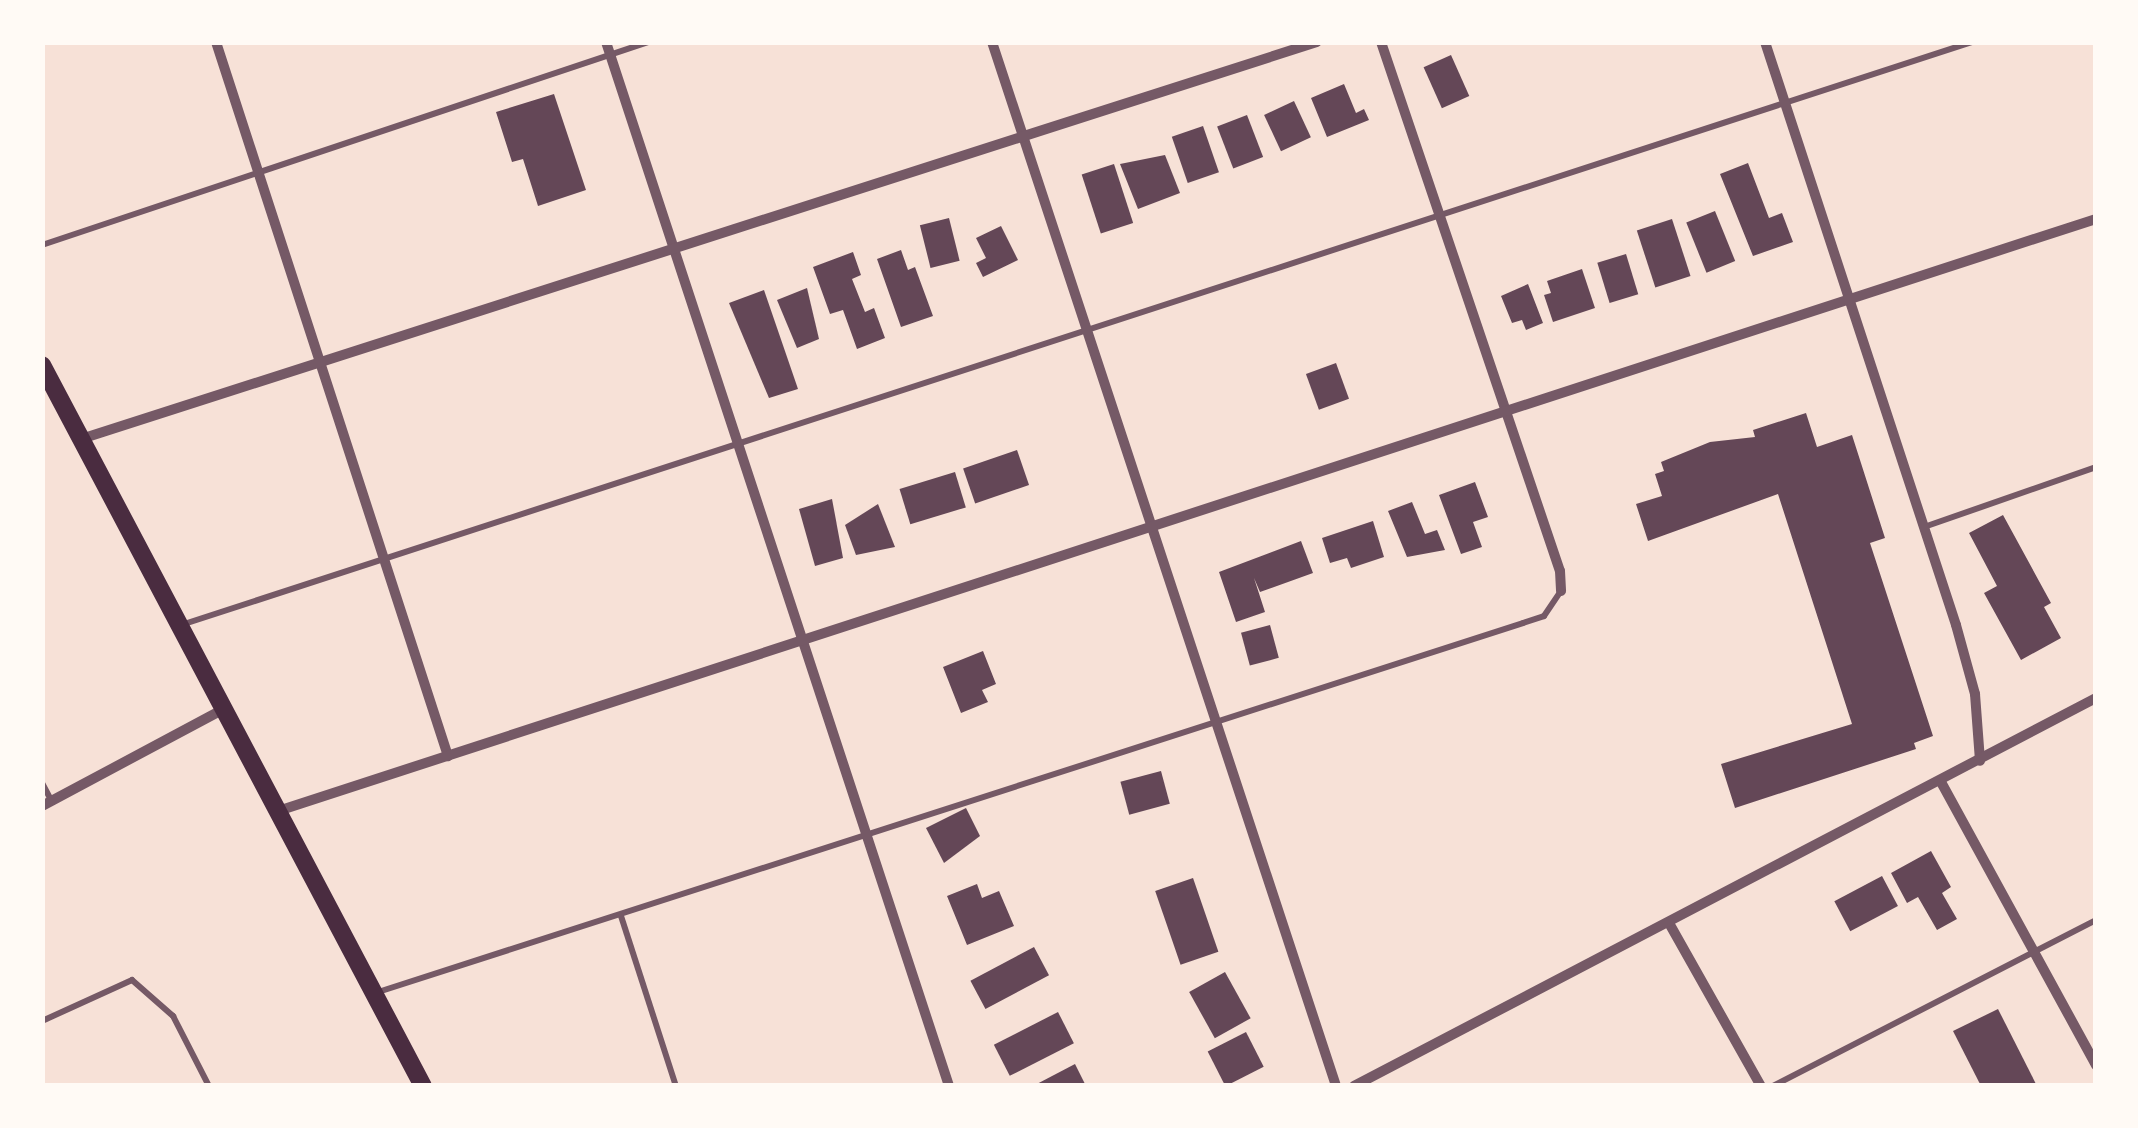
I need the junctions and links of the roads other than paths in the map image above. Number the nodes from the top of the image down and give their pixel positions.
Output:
1 (216, 42) edge
2 (606, 42) edge
3 (648, 42) edge
4 (992, 42) edge
5 (1317, 42) edge
6 (1381, 42) edge
7 (1765, 42) edge
8 (1972, 42) edge
9 (610, 55) junction
10 (1785, 104) junction
11 (1024, 139) junction
12 (258, 169) junction
13 (1436, 217) junction
14 (2096, 219) edge
15 (42, 245) edge
16 (674, 253) junction
17 (1848, 300) junction
18 (1086, 331) junction
19 (322, 367) junction
20 (44, 371) edge
21 (1502, 414) junction
22 (82, 439) junction
23 (737, 444) junction
24 (2096, 467) edge
25 (1150, 527) junction
26 (1922, 528) junction
27 (385, 560) junction
28 (1561, 591) joint
29 (180, 626) junction
30 (801, 641) junction
31 (2096, 698) edge
32 (224, 709) junction
33 (1215, 722) junction
34 (448, 756) junction
35 (1980, 761) junction
36 (1941, 782) junction
37 (42, 783) edge
38 (47, 804) edge
39 (278, 811) junction
40 (864, 833) junction
41 (621, 916) junction
42 (2096, 920) edge
43 (1669, 923) junction
44 (2034, 953) junction
45 (374, 993) junction
46 (42, 1021) edge
47 (2096, 1065) edge
48 (210, 1086) edge
49 (422, 1086) edge
50 (676, 1086) edge
51 (949, 1086) edge
52 (1336, 1086) edge
53 (1354, 1086) edge
54 (1761, 1086) edge
55 (1773, 1086) edge

1 - 12 street
2 - 9 street
3 - 9 lane
4 - 11 street
5 - 11 street
6 - 13 street
7 - 10 street
8 - 10 lane
9 - 12 lane
9 - 16 street
10 - 13 lane
10 - 17 street
11 - 16 street
11 - 18 street
12 - 15 lane
12 - 19 street
13 - 18 lane
13 - 21 street
14 - 17 street
16 - 19 street
16 - 23 street
17 - 21 street
17 - 26 street
18 - 23 lane
18 - 25 street
19 - 22 street
19 - 27 street
20 - 22 main road
21 - 25 street
21 - 28 street
22 - 29 main road
23 - 27 lane
23 - 30 street
24 - 26 lane
25 - 30 street
25 - 33 street
26 - 35 street
27 - 29 lane
27 - 34 street
28 - 33 lane
29 - 32 main road
30 - 34 street
30 - 40 street
31 - 35 street
32 - 38 street
32 - 39 main road
33 - 40 lane
33 - 52 street
34 - 39 street
35 - 36 street
36 - 43 street
36 - 44 street
37 - 38 lane
39 - 45 main road
40 - 41 lane
40 - 51 street
41 - 45 lane
41 - 50 lane
42 - 44 lane
43 - 53 street
43 - 54 street
44 - 47 street
44 - 55 lane
45 - 49 main road
46 - 48 lane

